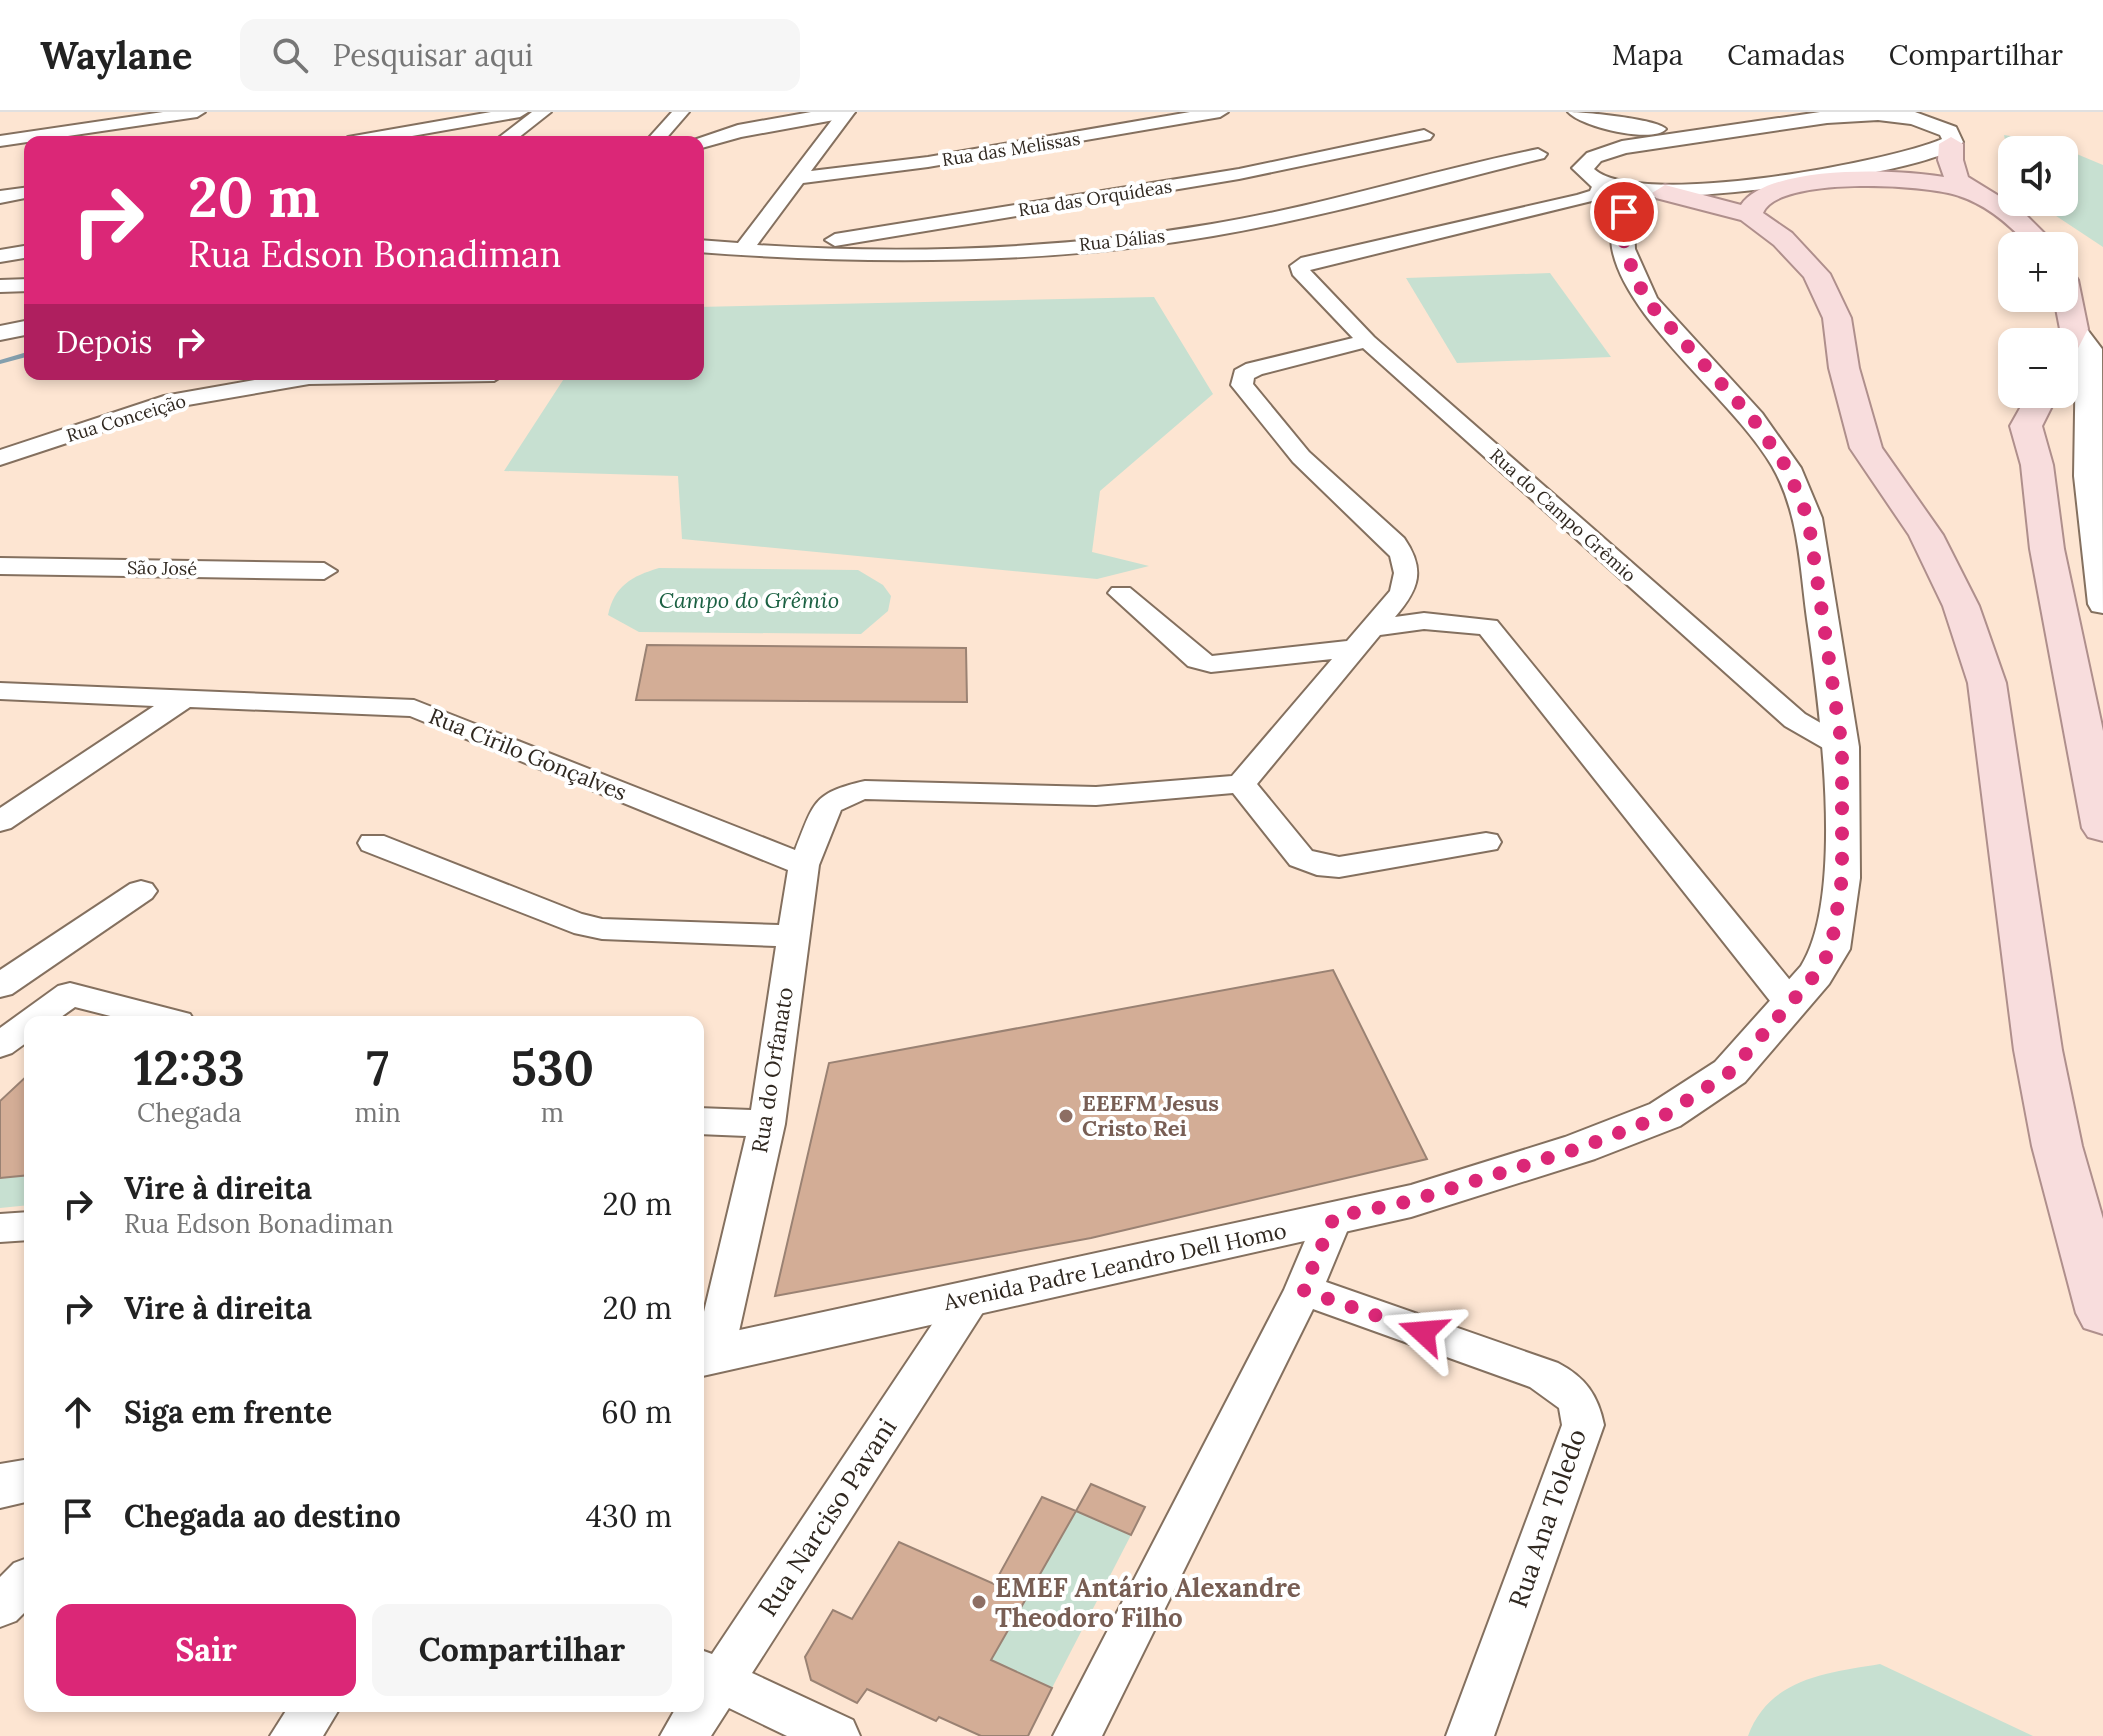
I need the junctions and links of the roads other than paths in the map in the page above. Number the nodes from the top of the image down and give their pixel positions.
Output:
1 (197, 112) edge
2 (520, 112) edge
3 (543, 112) edge
4 (681, 112) edge
5 (846, 112) edge
6 (1220, 112) edge
7 (1426, 112) edge
8 (1755, 112) edge
9 (1882, 113) edge
10 (1587, 117) edge
11 (1424, 135) junction
12 (34, 136) edge
13 (382, 136) edge
14 (510, 136) edge
15 (659, 136) edge
16 (24, 137) edge
17 (0, 141) edge
18 (704, 141) edge
19 (1951, 144) junction
20 (1538, 154) dead end
21 (1584, 165) junction
22 (801, 178) junction
23 (1602, 182) junction
24 (1409, 183) junction
25 (1967, 190) junction
26 (24, 193) edge
27 (1665, 193) junction
28 (0, 197) edge
29 (1708, 203) junction
30 (1750, 215) junction
31 (1625, 219) junction
32 (2030, 232) edge
33 (704, 247) edge
34 (743, 250) junction
35 (765, 251) junction
36 (24, 252) edge
37 (0, 256) edge
38 (24, 285) edge
39 (0, 286) edge
40 (2074, 312) edge
41 (24, 328) edge
42 (0, 333) edge
43 (1367, 341) junction
44 (2083, 344) edge
45 (292, 380) edge
46 (2036, 408) edge
47 (0, 458) edge
48 (0, 566) edge
49 (324, 571) dead end
50 (1121, 593) dead end
51 (2103, 604) edge
52 (1360, 639) junction
53 (0, 691) edge
54 (183, 699) junction
55 (1842, 747) junction
56 (1241, 784) junction
57 (0, 822) edge
58 (2103, 828) edge
59 (1486, 842) dead end
60 (373, 843) dead end
61 (804, 865) junction
62 (141, 891) dead end
63 (792, 936) junction
64 (37, 963) junction
65 (0, 986) edge
66 (70, 994) junction
67 (1790, 1003) junction
68 (39, 1016) edge
69 (155, 1016) edge
70 (24, 1027) edge
71 (0, 1045) edge
72 (704, 1121) edge
73 (767, 1124) junction
74 (1334, 1217) junction
75 (24, 1226) edge
76 (0, 1228) edge
77 (1303, 1290) junction
78 (971, 1298) junction
79 (2103, 1313) edge
80 (706, 1356) edge
81 (24, 1481) edge
82 (0, 1486) edge
83 (24, 1583) edge
84 (0, 1607) edge
85 (709, 1675) edge
86 (313, 1712) edge
87 (694, 1712) edge
88 (294, 1736) edge
89 (684, 1736) edge
90 (836, 1736) edge
91 (1077, 1736) edge
92 (1470, 1736) edge

1 - 12 street
2 - 13 street
3 - 14 street
4 - 15 street
5 - 18 street
5 - 22 street
6 - 22 street, Rua das Melissas
7 - 11 street
8 - 10 street
9 - 19 street
9 - 21 street
10 - 21 street
11 - 24 street
11 - 35 street, Rua das Orquídeas
16 - 17 street
19 - 25 main road
19 - 27 street
20 - 24 street, Rua Dálias
21 - 23 street
22 - 34 street
23 - 27 street
23 - 31 street
23 - 43 street, Rua do Campo Grêmio
24 - 35 street, Rua Dálias
25 - 30 main road
25 - 32 main road
26 - 28 street
27 - 29 main road
29 - 30 main road
29 - 31 street
30 - 79 main road
31 - 55 street, Avenida Padre Leandro Dell Homo
33 - 34 street, Rua Dálias
34 - 35 street, Rua Dálias
36 - 37 street
38 - 39 street
40 - 44 main road
41 - 42 street
43 - 52 street
43 - 55 street, Rua do Campo Grêmio
44 - 51 street
45 - 47 street, Rua Conceição
46 - 58 main road
48 - 49 street, São José
50 - 52 street
52 - 56 street
52 - 67 street
53 - 54 street, Rua Cirilo Gonçalves
54 - 57 street
54 - 61 street, Rua Cirilo Gonçalves
55 - 67 street, Avenida Padre Leandro Dell Homo
56 - 59 street
56 - 61 street, Rua do Orfanato
60 - 63 street
61 - 63 street, Rua do Orfanato
62 - 64 street
63 - 73 street, Rua do Orfanato
64 - 65 street
64 - 66 street
66 - 68 street
66 - 69 street
67 - 74 street, Avenida Padre Leandro Dell Homo
70 - 71 street
72 - 73 street
73 - 80 street, Rua do Orfanato
74 - 77 street
74 - 78 street, Avenida Padre Leandro Dell Homo
75 - 76 street
77 - 91 street
77 - 92 street, Rua Ana Toledo
78 - 80 street, Avenida Padre Leandro Dell Homo
78 - 85 street, Rua Narciso Pavani
81 - 82 street
83 - 84 street
85 - 90 street
86 - 88 street
87 - 89 street, Rua Narciso Pavani

